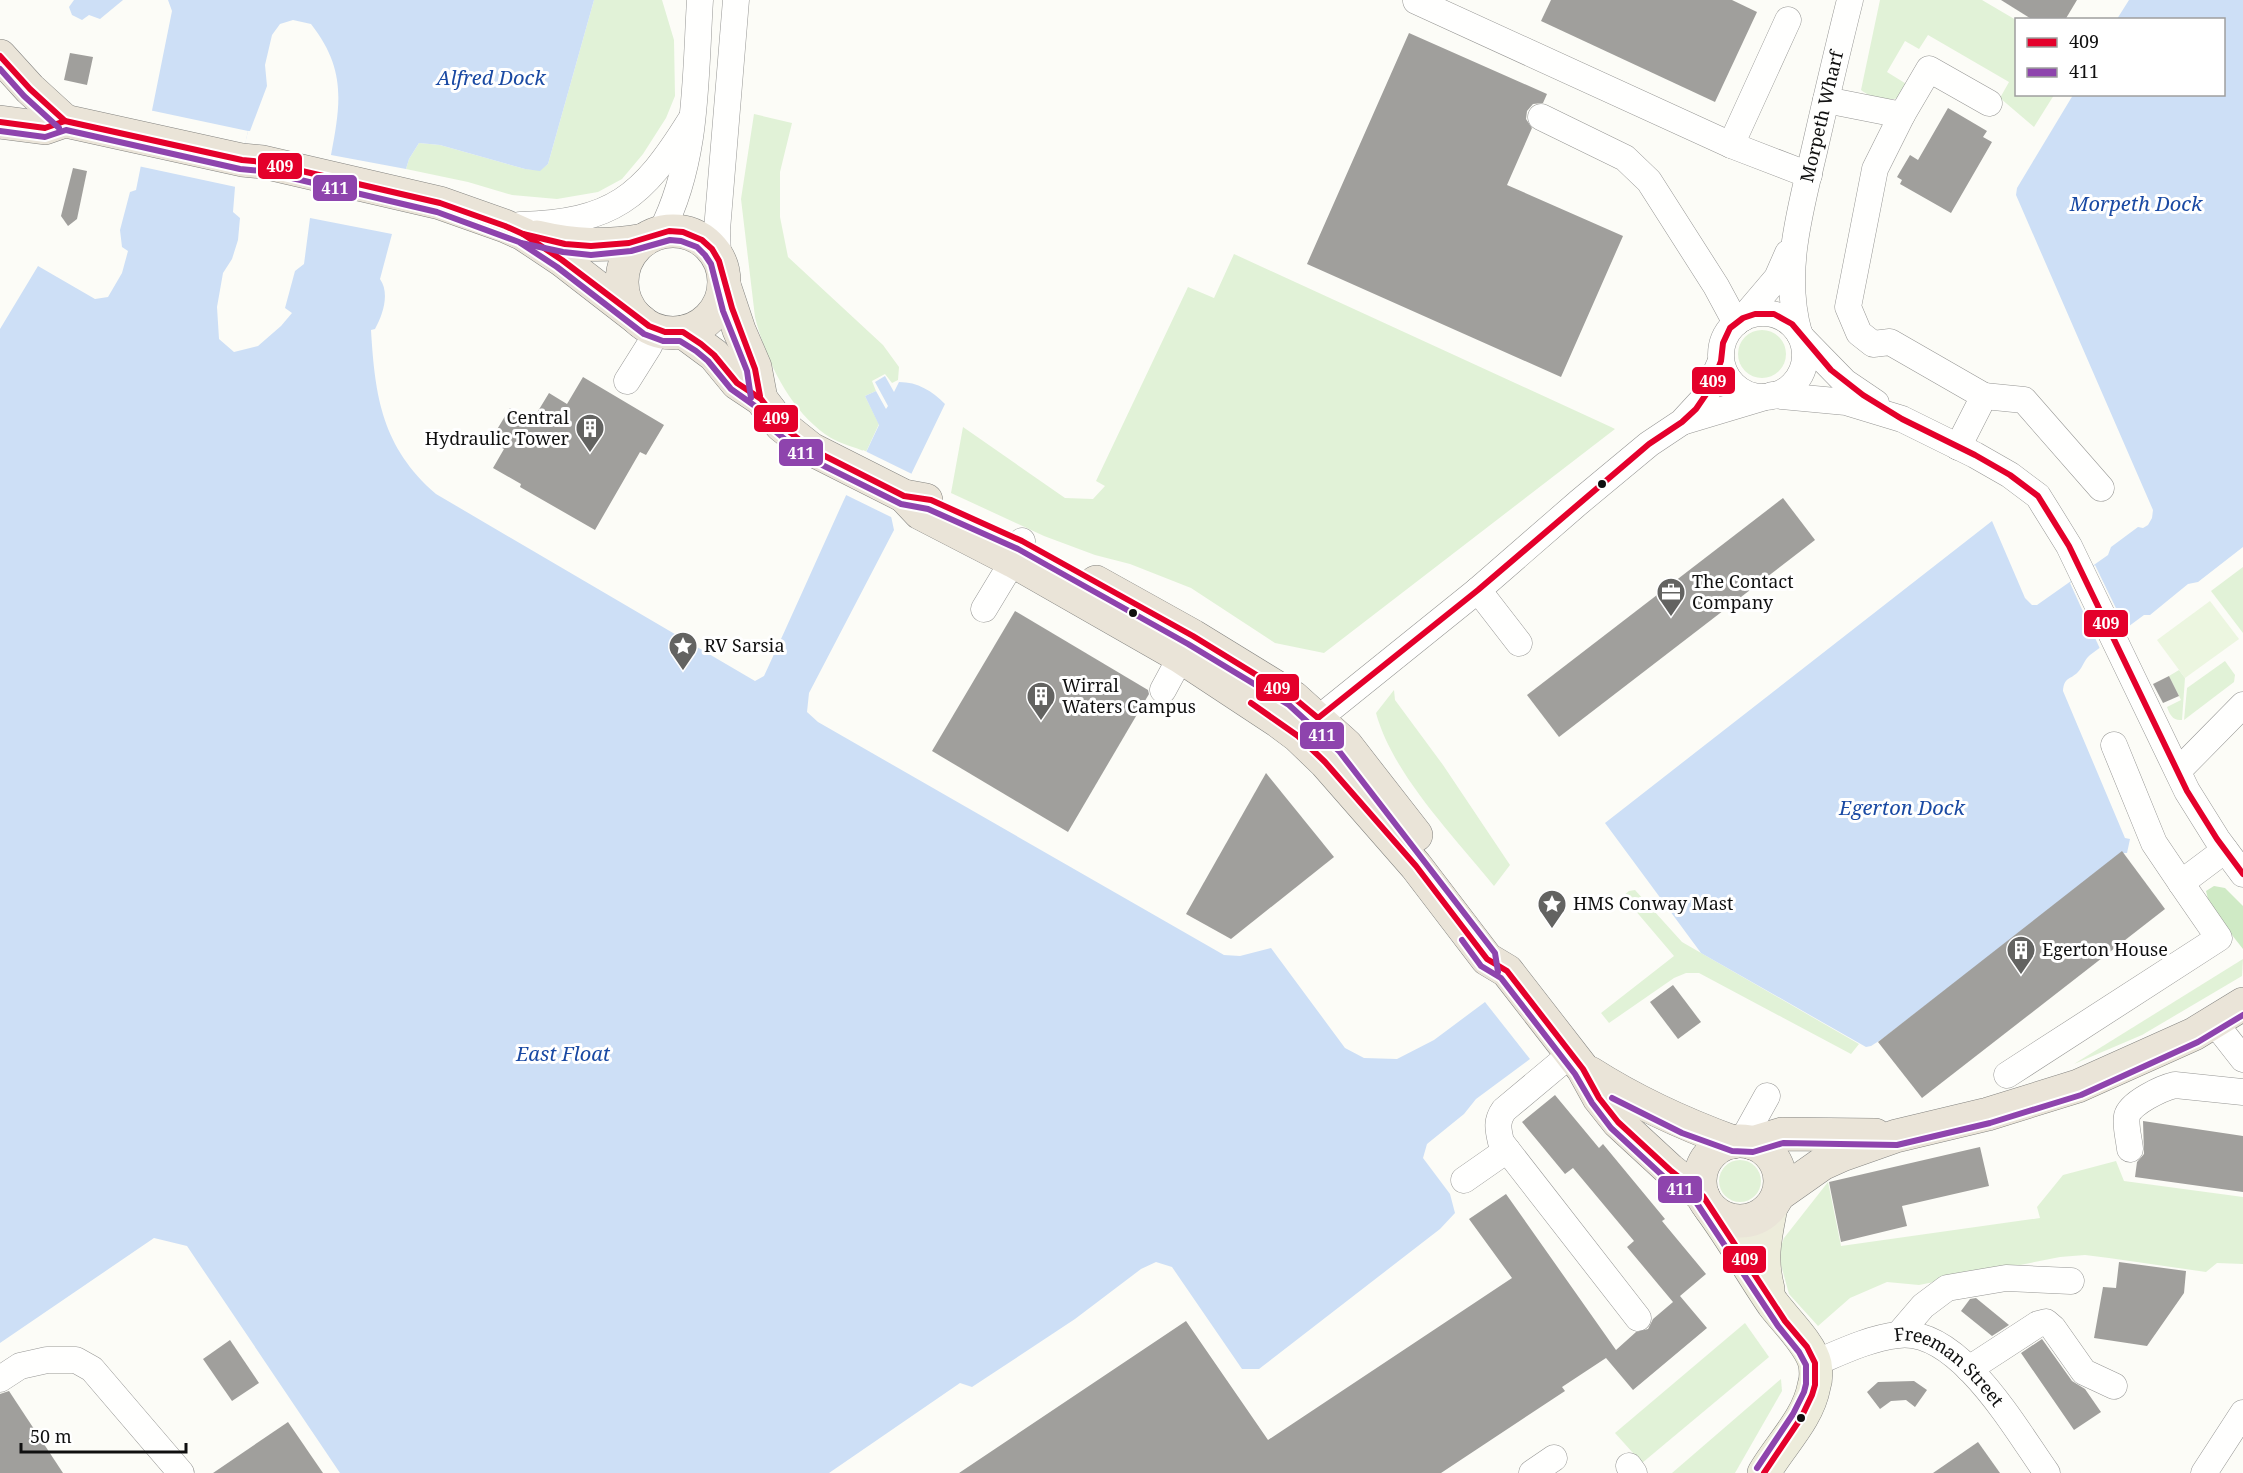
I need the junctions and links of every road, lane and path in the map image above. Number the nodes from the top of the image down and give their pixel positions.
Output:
1 (700, 0) edge
2 (736, 0) edge
3 (1850, 0) edge
4 (1416, 1) edge
5 (1788, 20) dead end
6 (0, 56) edge
7 (1826, 99) junction
8 (1989, 103) dead end
9 (694, 114) junction
10 (1902, 115) junction
11 (1541, 117) dead end
12 (65, 121) junction
13 (0, 122) edge
14 (1731, 145) junction
15 (1809, 176) junction
16 (514, 230) junction
17 (1796, 233) junction
18 (653, 236) junction
19 (721, 271) junction
20 (1739, 320) junction
21 (660, 328) junction
22 (1800, 336) junction
23 (1721, 361) junction
24 (627, 381) dead end
25 (1770, 395) junction
26 (1984, 396) junction
27 (760, 399) junction
28 (1902, 419) junction
29 (1682, 422) junction
30 (1958, 447) junction
31 (2101, 488) dead end
32 (1018, 551) junction
33 (1478, 590) junction
34 (984, 609) dead end
35 (1519, 643) dead end
36 (1187, 647) junction
37 (1163, 690) dead end
38 (2243, 705) edge
39 (1308, 727) junction
40 (2114, 745) dead end
41 (2178, 771) junction
42 (2225, 850) junction
43 (2243, 874) edge
44 (2181, 883) junction
45 (2243, 1004) edge
46 (2214, 1022) junction
47 (2243, 1059) edge
48 (1577, 1061) junction
49 (2007, 1075) dead end
50 (2243, 1092) edge
51 (1767, 1096) dead end
52 (1896, 1136) junction
53 (1742, 1142) junction
54 (2130, 1149) dead end
55 (1507, 1150) junction
56 (1464, 1180) dead end
57 (1774, 1201) junction
58 (1706, 1202) junction
59 (2071, 1281) dead end
60 (1772, 1302) junction
61 (1638, 1318) dead end
62 (1899, 1334) junction
63 (1815, 1363) junction
64 (1969, 1369) junction
65 (0, 1379) edge
66 (2114, 1386) dead end
67 (2243, 1413) edge
68 (1554, 1458) dead end
69 (181, 1473) edge
70 (1532, 1473) edge
71 (1764, 1473) edge
72 (2047, 1473) edge
73 (2204, 1473) edge

1 - 9 street
2 - 19 street
3 - 7 street, Morpeth Wharf
4 - 14 street
5 - 14 street
6 - 12 highway
7 - 10 street
7 - 15 street, Morpeth Wharf
8 - 10 street
9 - 16 street
9 - 18 street
10 - 26 street
11 - 20 street
12 - 13 highway
12 - 16 highway
14 - 15 street
15 - 17 street, Morpeth Wharf
16 - 18 highway
16 - 21 highway
17 - 20 street, Morpeth Wharf
17 - 22 street, Morpeth Wharf
18 - 19 highway
18 - 21 highway
19 - 21 highway
19 - 27 highway
20 - 22 street
20 - 23 street
21 - 24 street
21 - 27 highway
22 - 25 street
22 - 28 street
23 - 25 street
23 - 29 street
25 - 28 street
25 - 29 street
26 - 30 street
26 - 31 street
27 - 32 highway
28 - 30 street
29 - 33 street
30 - 41 street
32 - 34 street
32 - 36 highway
33 - 35 street
33 - 39 street
36 - 37 street
36 - 39 highway
38 - 41 street
39 - 48 highway
40 - 44 street
41 - 42 street
42 - 43 street
42 - 44 street
44 - 49 street
45 - 46 highway
46 - 47 street
46 - 52 highway
48 - 53 highway
48 - 55 street
48 - 58 highway
50 - 54 street
51 - 53 street
52 - 53 highway
52 - 57 highway
53 - 57 highway
53 - 58 highway
55 - 56 street
55 - 61 street
57 - 58 highway
57 - 60 main road
58 - 60 main road
59 - 62 street
60 - 63 main road
62 - 63 street, Freeman Street
62 - 64 street, Freeman Street
63 - 71 main road
64 - 66 street
64 - 72 street, Freeman Street
65 - 69 street
67 - 73 street
68 - 70 street

